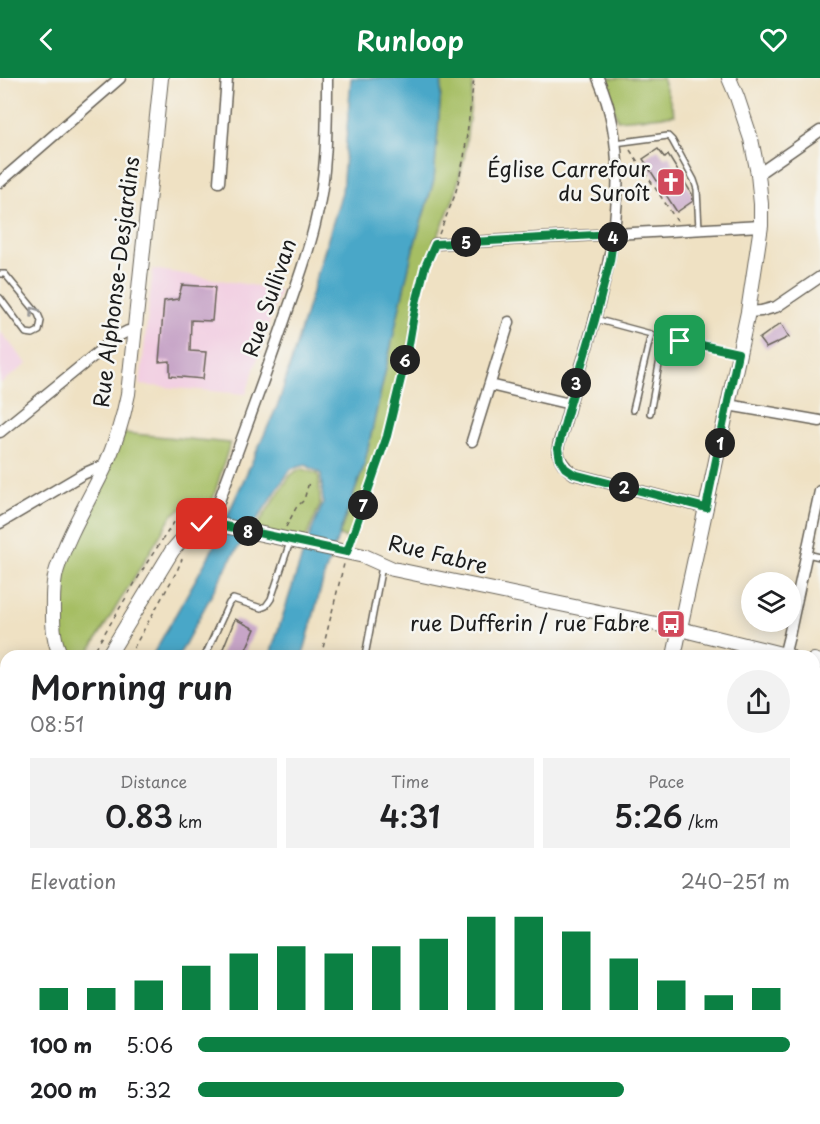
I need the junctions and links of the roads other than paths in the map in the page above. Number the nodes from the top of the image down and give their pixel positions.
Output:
1 (120, 78) edge
2 (161, 78) edge
3 (227, 78) edge
4 (327, 78) edge
5 (598, 78) edge
6 (729, 78) edge
7 (820, 131) edge
8 (620, 142) junction
9 (758, 174) junction
10 (0, 182) edge
11 (219, 182) dead end
12 (761, 226) junction
13 (699, 230) junction
14 (614, 234) junction
15 (435, 244) road end
16 (0, 274) edge
17 (820, 277) edge
18 (0, 298) edge
19 (747, 312) junction
20 (595, 320) junction
21 (509, 322) dead end
22 (135, 331) junction
23 (738, 353) junction
24 (490, 385) junction
25 (570, 404) junction
26 (728, 405) junction
27 (633, 410) dead end
28 (650, 413) dead end
29 (820, 422) edge
30 (0, 432) edge
31 (472, 441) dead end
32 (105, 467) junction
33 (820, 491) edge
34 (706, 508) junction
35 (211, 523) junction
36 (0, 524) edge
37 (291, 541) junction
38 (807, 554) junction
39 (820, 557) edge
40 (382, 564) junction
41 (680, 629) junction
42 (58, 650) edge
43 (112, 650) edge
44 (208, 650) edge
45 (366, 650) edge
46 (675, 650) edge
47 (765, 650) edge
48 (786, 650) edge

1 - 10 street
2 - 22 street, Rue Alphonse-Desjardins
3 - 11 street
4 - 35 street, Rue Sullivan
5 - 8 street
6 - 9 street
7 - 9 street
8 - 13 lane
8 - 14 street
9 - 12 street
12 - 13 street
12 - 19 street
13 - 14 street
14 - 15 street
14 - 20 street
18 -> 16 lane
17 - 19 street
19 - 23 street
20 - 25 street
20 - 27 lane
21 - 24 street
22 - 30 street
22 - 32 street, Rue Alphonse-Desjardins
23 - 26 street
23 - 28 lane
24 - 25 street
24 - 31 street
25 - 34 street
26 - 29 street
26 - 34 street
32 - 36 street
32 - 42 street, Rue Alphonse-Desjardins
33 - 38 street
34 - 41 street
35 - 37 street, Rue Fabre
35 - 43 street
37 - 40 street, Rue Fabre
37 - 44 lane
38 - 39 lane
38 - 48 street
40 - 41 street, Rue Fabre
40 - 45 lane
41 - 46 street
41 - 47 street, Rue Fabre

